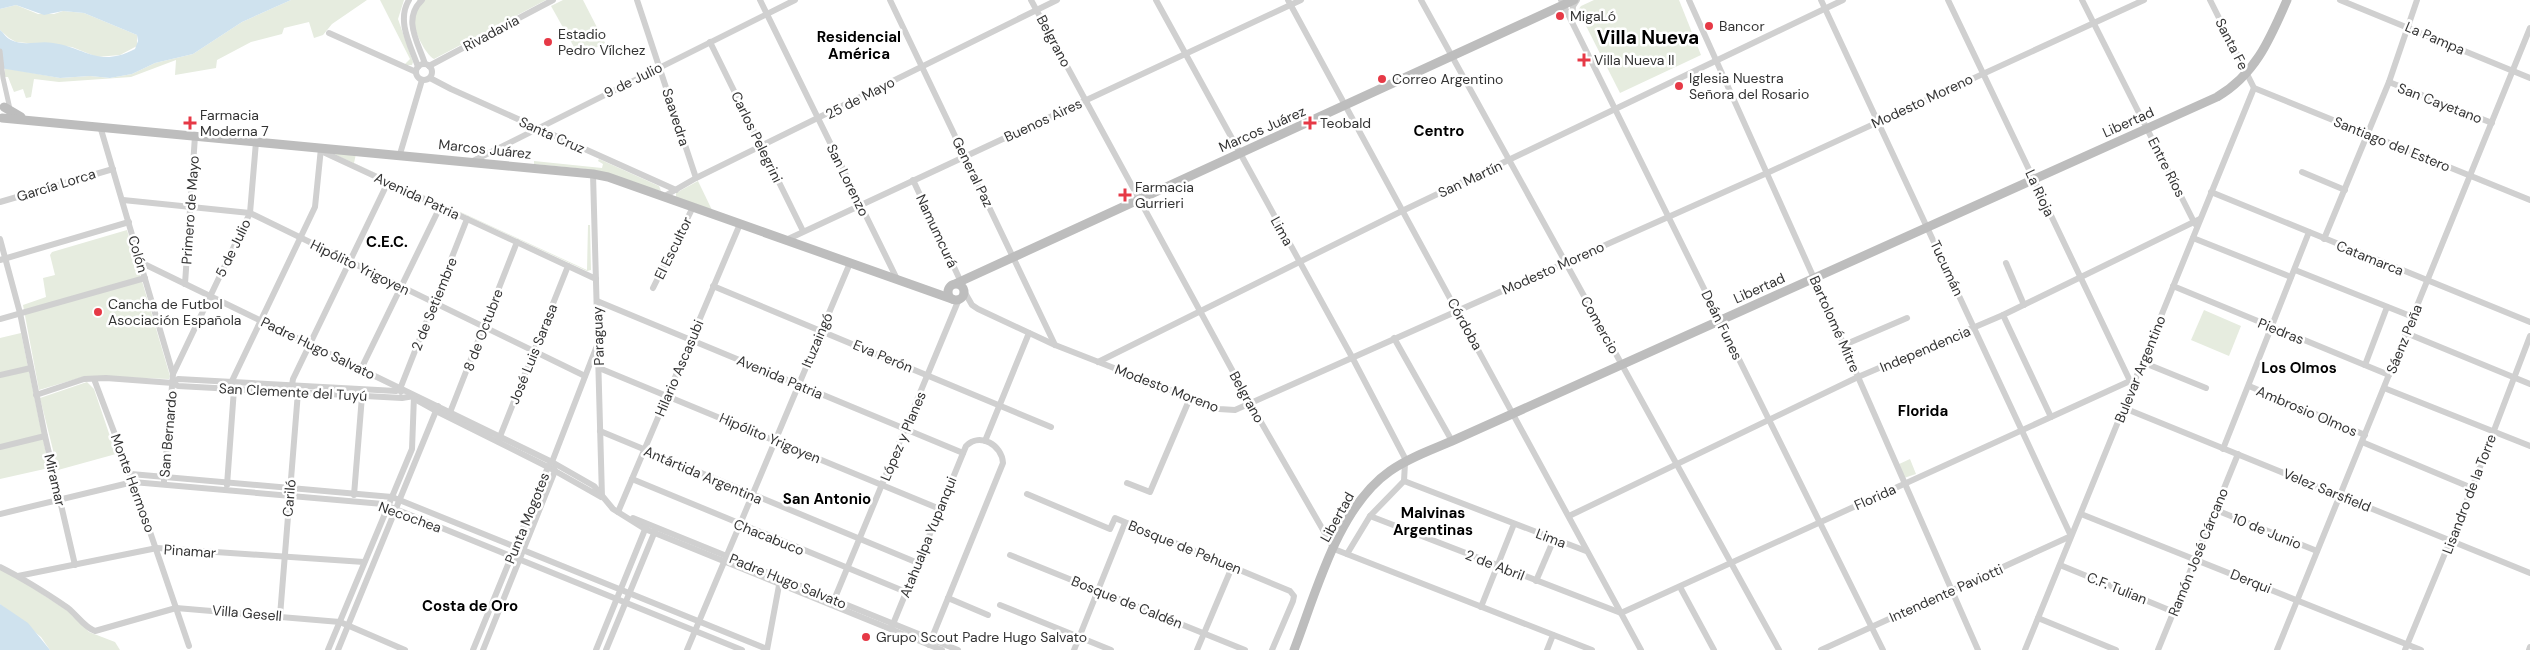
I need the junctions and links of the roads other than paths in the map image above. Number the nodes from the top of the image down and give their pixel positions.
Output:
1 (409, 0) edge
2 (422, 0) edge
3 (553, 0) edge
4 (636, 0) edge
5 (760, 0) edge
6 (795, 0) edge
7 (890, 0) edge
8 (1031, 0) edge
9 (1057, 0) edge
10 (1156, 0) edge
11 (1302, 0) edge
12 (1421, 0) edge
13 (1574, 0) edge
14 (1578, 0) edge
15 (1689, 0) edge
16 (1821, 0) edge
17 (1843, 0) edge
18 (1948, 0) edge
19 (2082, 0) edge
20 (2144, 0) edge
21 (2210, 0) edge
22 (2286, 0) edge
23 (2340, 0) edge
24 (2417, 0) edge
25 (1562, 2) edge
26 (1289, 3) edge
27 (1826, 9) junction
28 (1037, 10) junction
29 (767, 14) junction
30 (1572, 22) junction
31 (2094, 23) junction
32 (2407, 26) junction
33 (2530, 28) edge
34 (329, 33) dead end
35 (710, 42) junction
36 (0, 51) edge
37 (1186, 55) junction
38 (1452, 56) junction
39 (1716, 60) junction
40 (422, 67) junction
41 (660, 67) junction
42 (922, 67) junction
43 (2513, 71) junction
44 (1981, 73) junction
45 (2247, 73) junction
46 (2530, 78) edge
47 (426, 79) junction
48 (2389, 82) junction
49 (2254, 88) junction
50 (1086, 100) junction
51 (1346, 105) junction
52 (4, 107) edge
53 (1616, 109) junction
54 (1, 118) edge
55 (29, 119) junction
56 (818, 119) junction
57 (1879, 121) junction
58 (2492, 123) junction
59 (100, 126) junction
60 (536, 127) junction
61 (2148, 129) junction
62 (2366, 135) junction
63 (195, 136) junction
64 (256, 142) junction
65 (762, 147) junction
66 (321, 150) junction
67 (400, 154) junction
68 (1240, 154) junction
69 (965, 156) junction
70 (1509, 161) junction
71 (471, 162) junction
72 (113, 168) junction
73 (2302, 172) dead end
74 (1766, 173) junction
75 (593, 174) junction
76 (2470, 176) junction
77 (696, 178) junction
78 (913, 180) junction
79 (2033, 180) junction
80 (388, 182) junction
81 (676, 190) junction
82 (2345, 190) junction
83 (2211, 192) junction
84 (664, 197) junction
85 (1140, 199) junction
86 (123, 200) junction
87 (2530, 200) edge
88 (0, 202) edge
89 (860, 204) junction
90 (190, 207) junction
91 (440, 207) junction
92 (693, 207) junction
93 (1402, 211) junction
94 (250, 213) junction
95 (1669, 216) junction
96 (467, 219) junction
97 (129, 222) junction
98 (2197, 223) junction
99 (740, 224) junction
100 (1929, 227) junction
101 (803, 231) junction
102 (2309, 232) junction
103 (300, 238) junction
104 (2193, 238) junction
105 (0, 239) edge
106 (2324, 239) junction
107 (786, 240) junction
108 (517, 242) junction
109 (1013, 257) junction
110 (3, 260) edge
111 (1299, 261) junction
112 (140, 262) junction
113 (350, 262) junction
114 (850, 262) junction
115 (1565, 262) junction
116 (2006, 263) dead end
117 (568, 266) junction
118 (2295, 270) junction
119 (145, 278) junction
120 (596, 278) junction
121 (2080, 278) junction
122 (2291, 278) junction
123 (897, 279) junction
124 (1814, 279) junction
125 (2427, 281) junction
126 (185, 284) junction
127 (713, 286) junction
128 (959, 286) junction
129 (2173, 286) junction
130 (920, 287) junction
131 (401, 288) junction
132 (653, 288) dead end
133 (210, 296) junction
134 (956, 299) junction
135 (597, 301) junction
136 (433, 304) junction
137 (2024, 305) junction
138 (2388, 307) junction
139 (1200, 310) junction
140 (1458, 311) junction
141 (20, 313) junction
142 (2003, 315) junction
143 (2413, 317) junction
144 (1907, 318) dead end
145 (0, 319) edge
146 (261, 320) junction
147 (1720, 321) junction
148 (2530, 322) edge
149 (2272, 327) junction
150 (483, 328) junction
151 (1975, 328) junction
152 (822, 330) junction
153 (1029, 333) junction
154 (2406, 333) junction
155 (2530, 336) edge
156 (1394, 338) junction
157 (691, 340) junction
158 (598, 343) junction
159 (310, 344) junction
160 (1055, 344) junction
161 (1844, 345) junction
162 (534, 352) junction
163 (1352, 357) junction
164 (1098, 362) junction
165 (2142, 362) junction
166 (1621, 365) junction
167 (2365, 365) junction
168 (31, 368) junction
169 (599, 368) junction
170 (361, 369) junction
171 (173, 374) junction
172 (0, 375) edge
173 (928, 375) junction
174 (2389, 375) junction
175 (585, 376) junction
176 (1858, 377) junction
177 (2514, 377) junction
178 (94, 379) junction
179 (173, 383) junction
180 (292, 384) junction
181 (2131, 384) junction
182 (2530, 384) edge
183 (799, 385) junction
184 (232, 386) junction
185 (2249, 386) junction
186 (2206, 388) dead end
187 (2384, 388) junction
188 (400, 389) junction
189 (298, 392) junction
190 (36, 395) junction
191 (667, 395) junction
192 (362, 396) junction
193 (414, 396) junction
194 (402, 398) junction
195 (1190, 398) junction
196 (1250, 403) junction
197 (999, 405) junction
198 (2124, 408) junction
199 (437, 409) junction
200 (1514, 413) junction
201 (449, 415) junction
202 (2051, 417) junction
203 (1770, 420) junction
204 (1051, 427) dead end
205 (906, 429) junction
206 (2023, 430) junction
207 (600, 431) junction
208 (2493, 431) junction
209 (2365, 435) junction
210 (44, 436) junction
211 (499, 439) junction
212 (776, 440) junction
213 (985, 441) junction
214 (1452, 441) junction
215 (2362, 442) junction
216 (0, 446) edge
217 (2530, 446) edge
218 (2223, 449) junction
219 (644, 450) junction
220 (963, 453) junction
221 (2238, 454) junction
222 (1406, 462) junction
223 (1676, 464) junction
224 (550, 465) junction
225 (555, 471) junction
226 (131, 474) junction
227 (164, 477) junction
228 (632, 479) junction
229 (1404, 481) junction
230 (134, 482) junction
231 (1127, 483) dead end
232 (1904, 484) junction
233 (163, 485) junction
234 (882, 486) junction
235 (227, 487) junction
236 (2472, 488) junction
237 (290, 492) junction
238 (1027, 494) dead end
239 (354, 495) junction
240 (752, 496) junction
241 (2340, 496) junction
242 (392, 497) junction
243 (602, 497) junction
244 (60, 500) junction
245 (400, 500) junction
246 (388, 506) junction
247 (940, 509) junction
248 (396, 510) junction
249 (2216, 510) junction
250 (618, 512) junction
251 (0, 514) edge
252 (2081, 514) junction
253 (1370, 516) junction
254 (1569, 516) junction
255 (1820, 522) junction
256 (1126, 523) junction
257 (1514, 524) junction
258 (740, 525) junction
259 (646, 526) junction
260 (1110, 528) junction
261 (655, 530) junction
262 (1119, 536) junction
263 (2071, 536) junction
264 (1554, 539) junction
265 (859, 540) junction
266 (2451, 541) junction
267 (516, 547) junction
268 (157, 548) junction
269 (1334, 549) junction
270 (524, 550) junction
271 (1586, 551) junction
272 (2317, 552) junction
273 (1347, 554) junction
274 (1010, 555) dead end
275 (512, 556) junction
276 (284, 558) junction
277 (726, 559) junction
278 (2195, 559) junction
279 (520, 560) junction
280 (364, 562) junction
281 (918, 563) junction
282 (1731, 564) junction
283 (75, 565) junction
284 (2060, 565) junction
285 (0, 566) edge
286 (1497, 566) junction
287 (1232, 567) junction
288 (847, 569) junction
289 (2530, 574) edge
290 (18, 576) junction
291 (780, 581) junction
292 (1536, 581) junction
293 (1680, 587) junction
294 (621, 590) junction
295 (1098, 590) junction
296 (1951, 591) junction
297 (906, 592) junction
298 (630, 593) junction
299 (948, 598) junction
300 (617, 599) junction
301 (834, 600) junction
302 (2298, 600) junction
303 (626, 603) junction
304 (1000, 605) dead end
305 (1482, 607) junction
306 (176, 608) junction
307 (1621, 612) junction
308 (2174, 612) junction
309 (988, 615) dead end
310 (280, 616) junction
311 (2038, 618) junction
312 (699, 621) junction
313 (340, 622) junction
314 (348, 627) junction
315 (892, 627) junction
316 (1872, 627) junction
317 (695, 631) junction
318 (1204, 633) junction
319 (1554, 635) junction
320 (1079, 637) junction
321 (930, 642) junction
322 (189, 646) dead end
323 (2406, 647) edge
324 (767, 649) edge
325 (328, 650) edge
326 (338, 650) edge
327 (405, 650) edge
328 (473, 650) edge
329 (483, 650) edge
330 (596, 650) edge
331 (606, 650) edge
332 (687, 650) edge
333 (742, 650) edge
334 (942, 650) edge
335 (958, 650) edge
336 (1074, 650) edge
337 (1111, 650) edge
338 (1197, 650) edge
339 (1244, 650) edge
340 (1272, 650) edge
341 (1294, 650) edge
342 (1547, 650) edge
343 (1592, 650) edge
344 (1641, 650) edge
345 (1714, 650) edge
346 (1779, 650) edge
347 (1821, 650) edge
348 (1883, 650) edge
349 (1978, 650) edge
350 (2025, 650) edge
351 (2116, 650) edge
352 (2158, 650) edge
353 (2278, 650) edge
354 (2420, 650) edge

1 - 40 street
2 - 40 street
3 - 40 street, Rivadavia
4 - 41 street, Saavedra
5 - 29 street, San Lorenzo
6 - 29 street, 9 de Julio
7 - 42 street, General Paz
8 - 28 street, Belgrano
9 - 28 street, 25 de Mayo
10 - 37 street, Lima
11 - 26 street, Buenos Aires
12 - 38 street, Comercio
13 - 25 main road, Marcos Juárez
14 - 30 street
15 - 39 street, Bartolomé Mitre
16 - 27 street, Tucumán
17 - 27 street, San Martín
18 - 44 street, La Rioja
19 - 31 street, Entre Ríos
20 - 31 street, Modesto Moreno
21 - 45 street, Santa Fe
22 - 45 main road, Libertad
23 - 32 street, La Pampa
24 - 32 street
25 - 30 street, Deán Funes
25 - 38 main road, Marcos Juárez
26 - 37 street, Buenos Aires
26 - 51 street, Córdoba
27 - 39 street, San Martín
27 - 57 street, Tucumán
28 - 42 street, 25 de Mayo
28 - 50 street, Belgrano
29 - 35 street, 9 de Julio
29 - 56 street, San Lorenzo
30 - 53 street, Deán Funes
31 - 44 street, Modesto Moreno
31 - 61 street, Entre Ríos
32 - 43 street, La Pampa
32 - 48 street
33 - 43 street, Sáenz Peña
34 - 40 street
35 - 41 street, 9 de Julio
35 - 65 street, Carlos Pelegrini
36 - 52 street
37 - 50 street, Buenos Aires
37 - 68 street, Lima
38 - 51 main road, Marcos Juárez
38 - 70 street, Comercio
39 - 53 street, San Martín
39 - 74 street, Bartolomé Mitre
40 - 47 street
40 - 47 street
41 - 60 street, 9 de Julio
41 - 77 street, Saavedra
42 - 56 street, 25 de Mayo
42 - 69 street, General Paz
43 - 46 street, La Pampa
43 - 58 street, Sáenz Peña
44 - 57 street, Modesto Moreno
44 - 79 street, La Rioja
45 - 49 street, Santa Fe
45 - 61 main road, Libertad
47 - 60 street, Santa Cruz
47 - 67 street
48 - 58 street, San Cayetano
48 - 62 street
49 - 62 street, Santiago del Estero
49 - 83 street, Bulevar Argentino
50 - 69 street, Buenos Aires
50 - 85 street, Belgrano
51 - 68 main road, Marcos Juárez
51 - 93 street, Córdoba
52 - 54 main road
52 - 55 main road, Marcos Juárez
53 - 70 street, San Martín
53 - 95 street, Deán Funes
54 - 55 main road, Marcos Juárez
55 - 59 main road, Marcos Juárez
56 - 65 street, 25 de Mayo
56 - 89 street, San Lorenzo
57 - 74 street, Modesto Moreno
57 - 100 street, Tucumán
58 - 76 street, Sáenz Peña
59 - 63 main road, Marcos Juárez
59 - 72 street, Colón
60 - 71 street, 9 de Julio
60 - 81 street, Santa Cruz
61 - 79 main road, Libertad
61 - 98 street, Entre Ríos
62 - 76 street, Santiago del Estero
62 - 82 street
63 - 64 main road, Marcos Juárez
63 - 90 street, Primero de Mayo
64 - 66 main road, Marcos Juárez
64 - 94 street, 5 de Julio
65 - 77 street, 25 de Mayo
65 - 101 street, Carlos Pelegrini
66 - 67 main road, Marcos Juárez
66 - 80 street, Avenida Patria
66 - 103 street
67 - 71 main road, Marcos Juárez
68 - 85 main road, Marcos Juárez
68 - 111 street, Lima
69 - 78 street, Buenos Aires
69 - 109 street, General Paz
70 - 93 street, San Martín
70 - 115 street, Comercio
71 - 75 main road, Marcos Juárez
72 - 86 street, Colón
72 - 88 street, García Lorca
73 - 82 street
74 - 95 street, Modesto Moreno
74 - 124 street, Bartolomé Mitre
75 - 84 main road, Marcos Juárez
75 - 120 street, Paraguay
76 - 87 street, Santiago del Estero
76 - 125 street, Sáenz Peña
77 - 81 street, 25 de Mayo
78 - 89 street, Buenos Aires
78 - 128 street, Namumcurá
79 - 100 main road, Libertad
79 - 121 street, La Rioja
80 - 91 street, Avenida Patria
80 - 113 street
81 - 84 street, 25 de Mayo
82 - 106 street
83 - 98 street, Bulevar Argentino
83 - 102 street, Catamarca
84 - 92 main road, Marcos Juárez
85 - 109 main road, Marcos Juárez
85 - 139 street, Belgrano
86 - 90 street, Hipólito Yrigoyen
86 - 97 street, Colón
89 - 101 street, Buenos Aires
89 - 123 street, San Lorenzo
90 - 94 street, Hipólito Yrigoyen
90 - 126 street, Primero de Mayo
91 - 96 street, Avenida Patria
91 - 131 street
92 - 99 main road, Marcos Juárez
92 - 132 street, El Escultor
93 - 111 street, San Martín
93 - 140 street, Córdoba
94 - 103 street, Hipólito Yrigoyen
94 - 133 street, 5 de Julio
95 - 115 street, Modesto Moreno
95 - 147 street, Deán Funes
96 - 108 street, Avenida Patria
96 - 136 street, 2 de Setiembre
97 - 110 street
97 - 112 street, Colón
98 - 104 street, Bulevar Argentino
98 - 121 street, Independencia
99 - 107 main road, Marcos Juárez
99 - 127 street, Hilario Ascasubi
100 - 124 main road, Libertad
100 - 151 street, Tucumán
101 - 107 street, Buenos Aires
102 - 106 street, Catamarca
102 - 118 street
103 - 113 street, Hipólito Yrigoyen
103 - 146 street
104 - 122 street
104 - 129 street, Bulevar Argentino
105 - 110 street, Miramar
106 - 125 street, Catamarca
107 - 114 main road, Marcos Juárez
108 - 117 street, Avenida Patria
108 - 150 street, 8 de Octubre
109 - 128 main road, Marcos Juárez
109 - 160 street, General Paz
110 - 141 street, Miramar
111 - 139 street, San Martín
111 - 163 street, Lima
112 - 119 street, Colón
112 - 126 street, Padre Hugo Salvato
113 - 131 street, Hipólito Yrigoyen
113 - 159 street
114 - 123 main road, Marcos Juárez
114 - 152 street, Ituzaingó
115 - 140 street, Modesto Moreno
115 - 166 street, Comercio
116 - 137 street
117 - 120 street, Avenida Patria
117 - 162 street, José Luis Sarasa
118 - 122 street
118 - 138 street
119 - 141 street
119 - 171 street, Colón
120 - 135 street, Paraguay
121 - 137 street, Independencia
121 - 181 street, La Rioja
122 - 149 street
123 - 130 main road, Marcos Juárez
124 - 147 main road, Libertad
124 - 161 street, Bartolomé Mitre
125 - 143 street, Sáenz Peña
125 - 148 street, Catamarca
126 - 133 street, Padre Hugo Salvato
127 - 152 street, Eva Perón
127 - 157 street, Hilario Ascasubi
128 - 130 main road, Marcos Juárez
128 - 134 main road
128 - 134 main road
128 - 153 street, Modesto Moreno
129 - 149 street, Piedras
129 - 165 street, Bulevar Argentino
130 - 134 main road, Marcos Juárez
131 - 136 street, Hipólito Yrigoyen
131 - 170 street
133 - 146 street, Padre Hugo Salvato
133 - 171 street, 5 de Julio
134 - 173 street, López y Planes
135 - 157 street, Avenida Patria
135 - 158 street, Paraguay
136 - 150 street, Hipólito Yrigoyen
136 - 188 street, 2 de Setiembre
137 - 142 street, Independencia
138 - 143 street
138 - 167 street
139 - 164 street, San Martín
139 - 196 street, Belgrano
140 - 156 street, Modesto Moreno
140 - 200 street, Córdoba
141 - 145 street
141 - 168 street, Miramar
142 - 151 street, Independencia
142 - 202 street
143 - 154 street, Sáenz Peña
144 - 161 street
146 - 159 street, Padre Hugo Salvato
146 - 184 street
147 - 166 main road, Libertad
147 - 203 street, Deán Funes
149 - 167 street, Piedras
149 - 185 street
150 - 162 street, Hipólito Yrigoyen
150 - 201 street, 8 de Octubre
151 - 176 street, Independencia
151 - 206 street, Tucumán
152 - 173 street, Eva Perón
152 - 183 street, Ituzaingó
153 - 160 street, Modesto Moreno
153 - 197 street
154 - 174 street, Sáenz Peña
154 - 177 street
155 - 177 street, Lisandro de la Torre
156 - 163 street, Modesto Moreno
156 - 214 street
157 - 183 street, Avenida Patria
157 - 191 street, Hilario Ascasubi
158 - 169 street, Paraguay
158 - 175 street
159 - 170 street, Padre Hugo Salvato
159 - 180 street
160 - 164 street, Modesto Moreno
161 - 176 street, Bartolomé Mitre
162 - 175 street, Hipólito Yrigoyen
162 - 211 street, José Luis Sarasa
163 - 196 street, Modesto Moreno
163 - 222 street, Lima
164 - 195 street, Modesto Moreno
165 - 181 street, Bulevar Argentino
165 - 186 street
166 - 200 main road, Libertad
166 - 223 street, Comercio
167 - 174 street, Piedras
168 - 172 street
168 - 190 street, Miramar
169 - 191 street, Hipólito Yrigoyen
169 - 207 street, Paraguay
170 - 188 street, Padre Hugo Salvato
171 - 179 street, Colón
173 - 197 street, Eva Perón
173 - 205 street, López y Planes
174 - 187 street, Sáenz Peña
175 - 224 street
176 - 203 street, Independencia
176 - 232 street, Bartolomé Mitre
177 - 182 street
177 - 208 street, Lisandro de la Torre
178 - 179 street, San Clemente del Tuyú
178 - 190 street, San Clemente del Tuyú
178 - 226 street, Monte Hermoso
179 - 184 street, San Clemente del Tuyú
179 - 227 street, San Bernardo
180 - 184 street, San Clemente del Tuyú
180 - 188 street, San Clemente del Tuyú
180 - 189 street
181 - 198 street, Bulevar Argentino
181 - 202 street, Florida
183 - 205 street, Avenida Patria
183 - 212 street, Ituzaingó
184 - 189 street, San Clemente del Tuyú
184 - 235 street
185 - 209 street, Ambrosio Olmos
185 - 218 street
187 - 208 street
187 - 209 street, Sáenz Peña
188 - 193 street, Padre Hugo Salvato
188 - 194 street
189 - 192 street, San Clemente del Tuyú
189 - 237 street, Cariló
190 - 210 street, Miramar
191 - 212 street, Hipólito Yrigoyen
191 - 219 street, Hilario Ascasubi
192 - 194 street, San Clemente del Tuyú
192 - 239 street
193 - 194 street, San Clemente del Tuyú
193 - 199 street, Padre Hugo Salvato
193 - 242 street
195 - 196 street, Modesto Moreno
195 - 231 street
196 - 269 street, Belgrano
197 - 204 street, Eva Perón
197 - 213 street
198 - 218 street, Velez Sarsfield
198 - 252 street, Bulevar Argentino
199 - 201 street, Padre Hugo Salvato
199 - 245 street
200 - 214 main road, Libertad
200 - 254 street, Córdoba
201 - 211 street, Padre Hugo Salvato
202 - 206 street, Florida
203 - 223 street, Independencia
203 - 255 street, Deán Funes
205 - 220 street, Avenida Patria
205 - 234 street, López y Planes
206 - 232 street, Florida
206 - 263 street, Tucumán
207 - 219 street, Antártida Argentina
207 - 243 street, Paraguay
208 - 217 street
208 - 236 street, Lisandro de la Torre
209 - 215 street, Sáenz Peña
210 - 216 street
210 - 244 street, Miramar
211 - 224 street, Padre Hugo Salvato
212 - 234 street, Hipólito Yrigoyen
212 - 240 street, Ituzaingó
213 - 220 street, Atahualpa Yupanqui
213 - 299 street
214 - 222 main road, Libertad
215 - 236 street, Ambrosio Olmos
215 - 241 street, Sáenz Peña
218 - 221 street, Velez Sarsfield
219 - 228 street, Hilario Ascasubi
219 - 240 street, Antártida Argentina
220 - 247 street, Atahualpa Yupanqui
221 - 241 street, Velez Sarsfield
221 - 249 street, Ramón José Cárcano
222 - 229 street
222 - 269 main road, Libertad
223 - 254 street, Independencia
223 - 282 street, Comercio
224 - 225 street, Punta Mogotes
224 - 243 street, Padre Hugo Salvato
224 - 267 street, Punta Mogotes
225 - 243 street, Padre Hugo Salvato
225 - 270 street, Punta Mogotes
226 - 227 street, Necochea
226 - 230 street, Monte Hermoso
227 - 233 street, San Bernardo
227 - 235 street, Necochea
228 - 250 street, Hilario Ascasubi
228 - 258 street, Chacabuco
229 - 253 street
229 - 257 street, Lima
230 - 233 street, Necochea
230 - 244 street, Necochea
230 - 268 street, Monte Hermoso
232 - 255 street, Florida
232 - 296 street, Bartolomé Mitre
233 - 235 street, Necochea
234 - 247 street, Hipólito Yrigoyen
234 - 265 street, López y Planes
235 - 237 street, Necochea
236 - 266 street, Lisandro de la Torre
237 - 239 street, Necochea
237 - 246 street, Necochea
237 - 276 street, Cariló
238 - 260 street, Bosque de Pehuen
239 - 242 street, Necochea
240 - 258 street, Ituzaingó
240 - 265 street, Antártida Argentina
241 - 266 street, Velez Sarsfield
241 - 272 street, Sáenz Peña
242 - 245 street, Necochea
242 - 246 street
243 - 250 street, Padre Hugo Salvato
244 - 251 street, Necochea
244 - 283 street, Miramar
245 - 248 street
245 - 267 street, Necochea
246 - 248 street, Necochea
246 - 280 street
247 - 281 street, Atahualpa Yupanqui
248 - 275 street, Necochea
248 - 314 street
249 - 272 street, 10 de Junio
249 - 278 street, Ramón José Cárcano
250 - 259 street, Padre Hugo Salvato
252 - 263 street, Bulevar Argentino
252 - 278 street, Derqui
253 - 273 street
253 - 286 street, 2 de Abril
254 - 271 street, Córdoba
255 - 282 street, Florida
255 - 316 street, Deán Funes
256 - 260 street, Bosque de Pehuen
256 - 262 street
256 - 287 street, Bosque de Pehuen
257 - 264 street, Lima
257 - 286 street
258 - 277 street, Ituzaingó
258 - 288 street, Chacabuco
259 - 261 street, Padre Hugo Salvato
259 - 294 street
260 - 262 street
261 - 277 street, Padre Hugo Salvato
261 - 298 street
262 - 295 street
263 - 284 street, Bulevar Argentino
263 - 296 street, Intendente Paviotti
264 - 271 street, Lima
264 - 292 street
265 - 281 street, Antártida Argentina
265 - 288 street, López y Planes
266 - 289 street, Velez Sarsfield
266 - 323 street, Lisandro de la Torre
267 - 270 street, Necochea
267 - 275 street, Punta Mogotes
268 - 276 street, Pinamar
268 - 283 street, Pinamar
268 - 306 street, Monte Hermoso
269 - 273 street
269 - 341 main road, Libertad
270 - 279 street, Punta Mogotes
270 - 294 street, Necochea
271 - 307 street, Córdoba
272 - 302 street, Sáenz Peña
273 - 305 street
274 - 295 street, Bosque de Caldén
275 - 279 street, Necochea
275 - 328 street, Punta Mogotes
276 - 280 street, Pinamar
276 - 310 street, Cariló
277 - 291 street, Padre Hugo Salvato
277 - 312 street, Ituzaingó
278 - 302 street, Derqui
278 - 308 street, Ramón José Cárcano
279 - 300 street, Necochea
279 - 329 street, Punta Mogotes
280 - 313 street
281 - 297 street, Atahualpa Yupanqui
282 - 293 street, Florida
282 - 346 street, Comercio
283 - 290 street, Pinamar
284 - 308 street, C.F. Tulian
284 - 311 street, Bulevar Argentino
285 - 290 street
286 - 292 street, 2 de Abril
286 - 305 street
287 - 318 street
287 - 340 street, Bosque de Pehuen
288 - 297 street, Chacabuco
288 - 301 street, López y Planes
290 - 306 street, Villa Gesell
291 - 301 street, Padre Hugo Salvato
291 - 315 street, Padre Hugo Salvato
291 - 324 street
292 - 307 street, 2 de Abril
293 - 307 street, Florida
293 - 345 street
294 - 298 street, Necochea
294 - 300 street
295 - 318 street, Bosque de Caldén
295 - 320 street
296 - 316 street, Intendente Paviotti
296 - 349 street, Bartolomé Mitre
297 - 315 street, Atahualpa Yupanqui
298 - 303 street
298 - 312 street, Necochea
299 - 309 street
299 - 321 street
300 - 303 street, Necochea
300 - 330 street
301 - 315 street, Padre Hugo Salvato
302 - 323 street, Derqui
302 - 353 street, Sáenz Peña
303 - 317 street, Necochea
303 - 331 street
304 - 320 street
305 - 319 street
306 - 310 street, Villa Gesell
306 - 322 street, Monte Hermoso
307 - 344 street, Córdoba
308 - 352 street, Ramón José Cárcano
310 - 313 street, Villa Gesell
311 - 350 street, Bulevar Argentino
311 - 351 street
312 - 317 street, Ituzaingó
312 - 324 street, Necochea
313 - 314 street, Villa Gesell
313 - 325 street
314 - 326 street
314 - 327 street, Villa Gesell
315 - 321 street, Padre Hugo Salvato
316 - 347 street, Intendente Paviotti
316 - 348 street, Deán Funes
317 - 332 street, Ituzaingó
317 - 333 street, Necochea
318 - 338 street
318 - 339 street, Bosque de Caldén
319 - 342 street
319 - 343 street
320 - 336 street
320 - 337 street
321 - 334 street, Padre Hugo Salvato
321 - 335 street, Padre Hugo Salvato
323 - 354 street, Derqui

